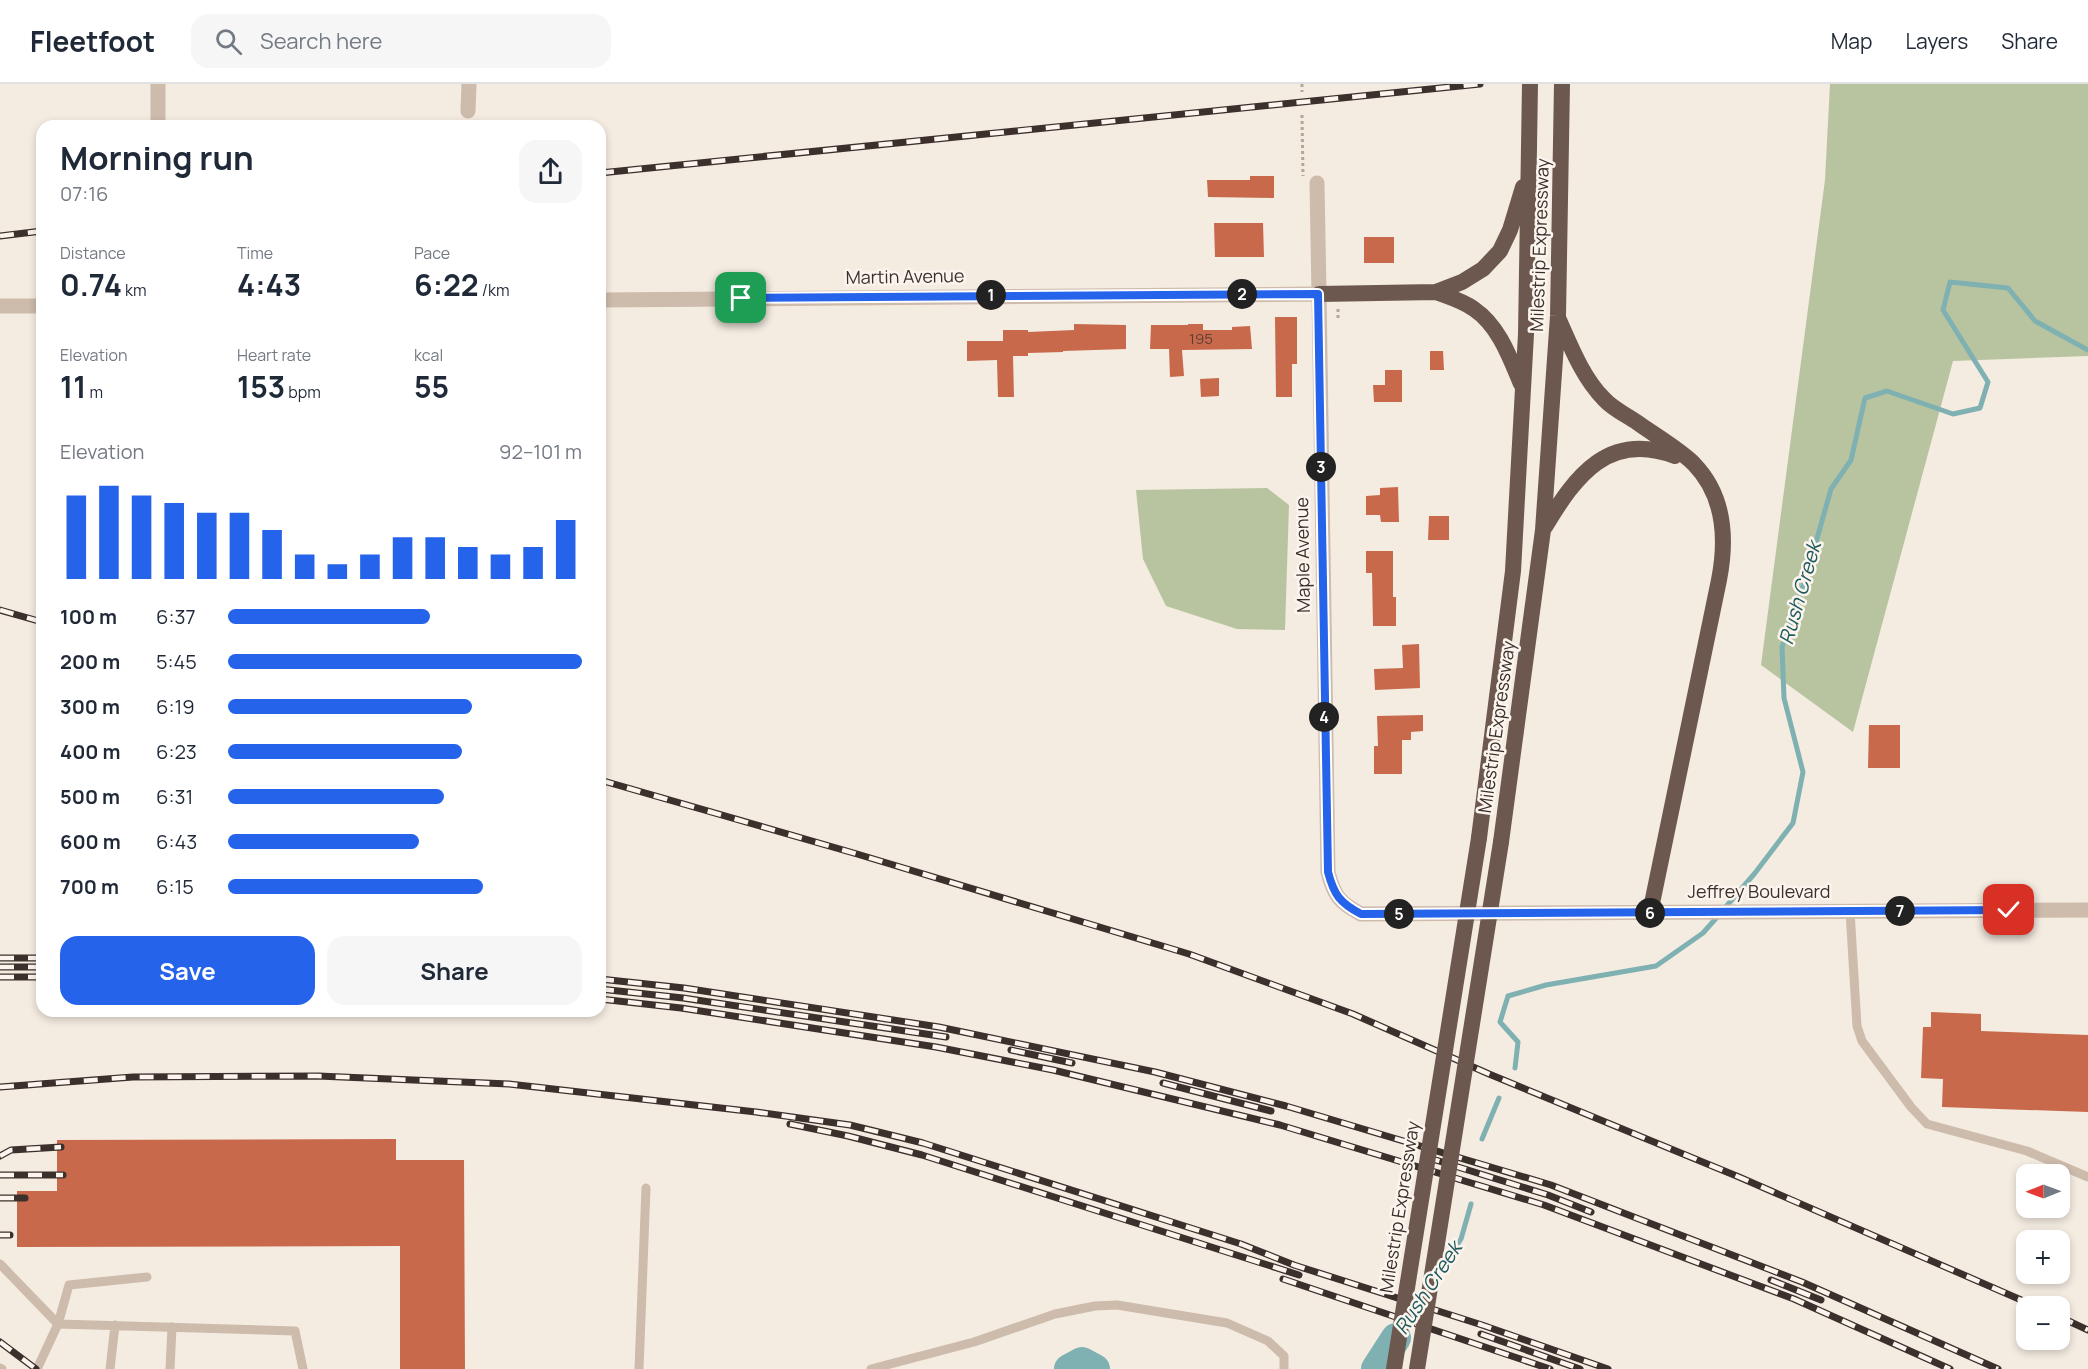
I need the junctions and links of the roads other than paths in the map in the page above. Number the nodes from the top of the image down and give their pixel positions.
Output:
1 (158, 84) edge
2 (469, 84) edge
3 (1530, 84) edge
4 (1562, 84) edge
5 (468, 111) dead end
6 (158, 120) edge
7 (1530, 160) junction
8 (1317, 183) dead end
9 (1436, 292) junction
10 (1318, 294) junction
11 (606, 300) edge
12 (0, 306) edge
13 (36, 306) edge
14 (1558, 316) junction
15 (1523, 387) junction
16 (1694, 464) junction
17 (1543, 530) junction
18 (1332, 890) joint
19 (2088, 910) edge
20 (1850, 911) junction
21 (1650, 913) junction
22 (2088, 1177) edge
23 (646, 1188) dead end
24 (0, 1264) edge
25 (147, 1277) dead end
26 (58, 1324) junction
27 (115, 1326) junction
28 (172, 1327) junction
29 (37, 1369) edge
30 (110, 1369) edge
31 (170, 1369) edge
32 (303, 1369) edge
33 (639, 1369) edge
34 (872, 1369) edge
35 (1284, 1369) edge
36 (1394, 1369) edge
37 (1417, 1369) edge

1 - 6 street
2 - 5 street
3 - 7 highway, Milestrip Expressway
4 - 14 highway, Milestrip Expressway
7 - 9 highway
7 - 15 highway, Milestrip Expressway
8 - 10 street, Maple Avenue
9 - 10 highway
9 - 15 highway
10 - 11 street, Martin Avenue
10 - 18 street, Maple Avenue
12 - 13 street
14 - 16 highway
14 - 17 highway, Milestrip Expressway
15 - 36 highway, Milestrip Expressway, bridge
16 - 17 highway
16 - 21 highway
17 - 37 highway, Milestrip Expressway, bridge
18 - 21 street, Jeffrey Boulevard
19 - 20 street, Jeffrey Boulevard
20 - 21 street, Jeffrey Boulevard
20 - 22 lane
23 - 33 lane
24 - 26 lane
25 - 26 lane
26 - 27 lane
26 - 29 lane
27 - 28 lane
27 - 30 lane
28 - 31 lane
28 - 32 lane
34 - 35 lane

